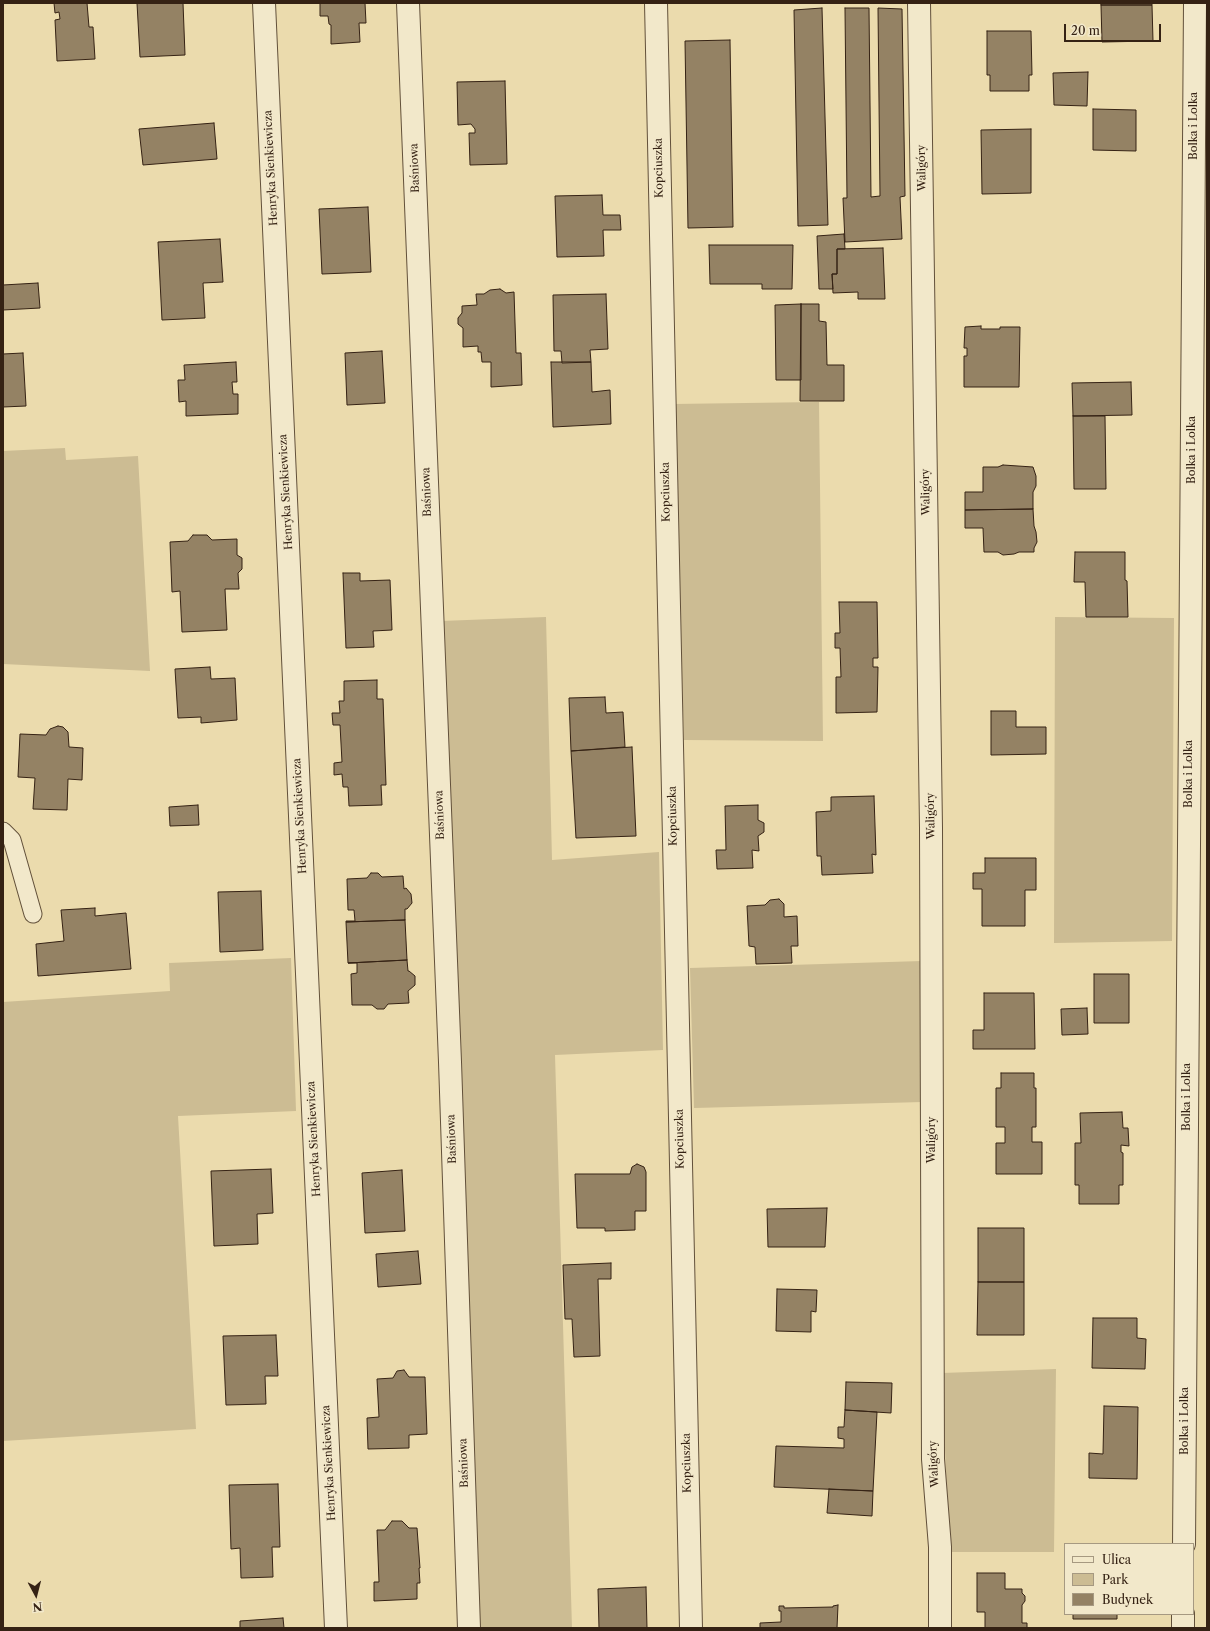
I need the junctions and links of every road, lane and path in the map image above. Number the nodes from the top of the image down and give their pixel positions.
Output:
1 (264, 3) edge
2 (408, 3) edge
3 (656, 3) edge
4 (919, 3) edge
5 (1195, 3) edge
6 (3, 831) edge
7 (33, 914) dead end
8 (1184, 1543) edge
9 (1183, 1615) edge
10 (336, 1628) edge
11 (469, 1628) edge
12 (691, 1628) edge
13 (940, 1628) edge
14 (1183, 1628) edge

1 - 10 street, Henryka Sienkiewicza
2 - 11 street, Baśniowa
3 - 12 street, Kopciuszka
4 - 13 street, Waligóry
5 - 8 street, Bolka i Lolka
6 - 7 lane
9 - 14 street

